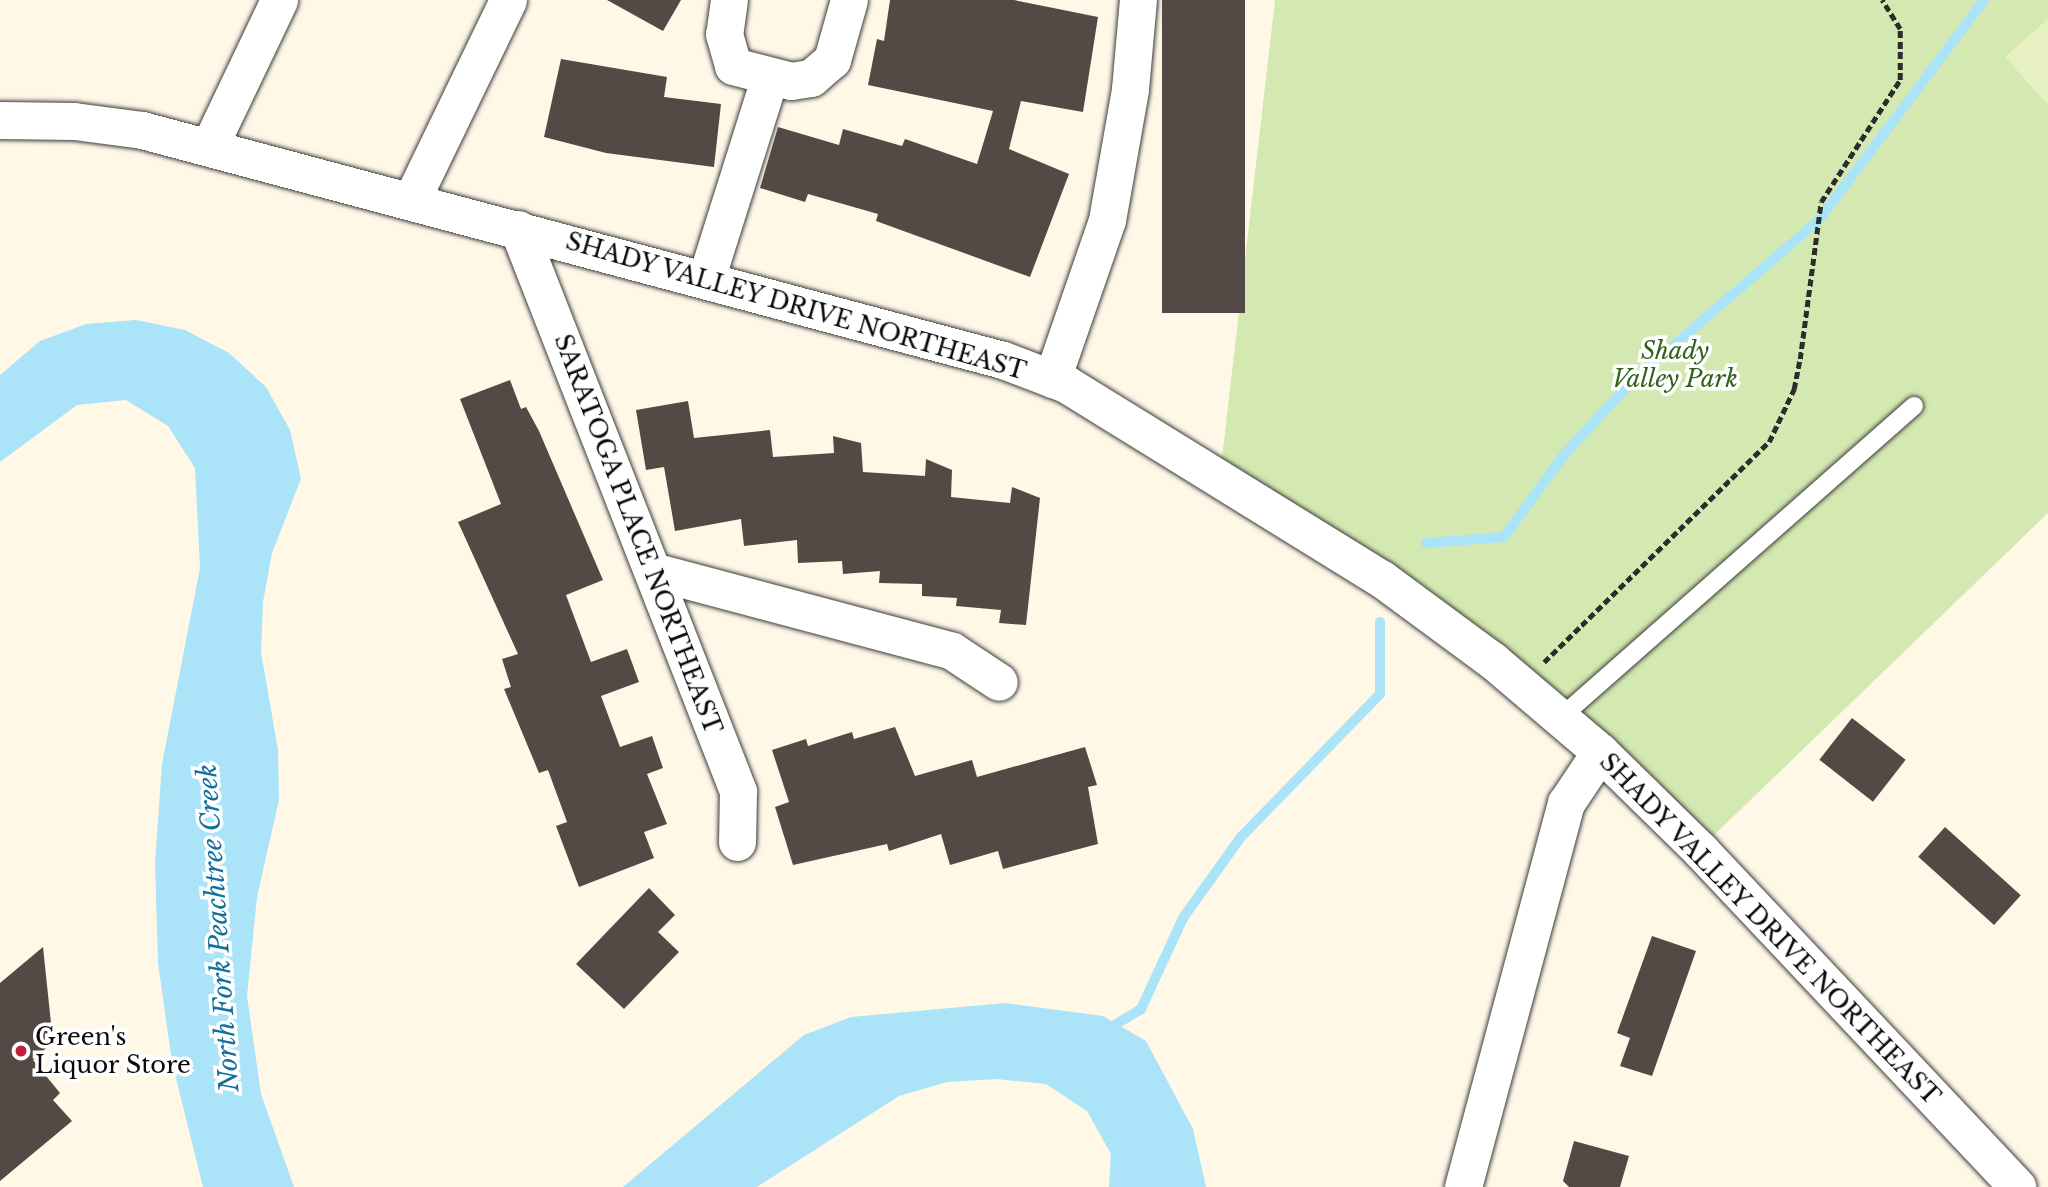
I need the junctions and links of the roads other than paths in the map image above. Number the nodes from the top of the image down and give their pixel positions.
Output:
1 (279, 0) edge
2 (508, 0) edge
3 (729, 0) edge
4 (849, 0) edge
5 (1138, 0) edge
6 (769, 79) junction
7 (0, 120) edge
8 (209, 147) junction
9 (411, 201) junction
10 (518, 229) junction
11 (706, 279) junction
12 (1052, 379) junction
13 (1914, 406) dead end
14 (656, 572) junction
15 (999, 682) dead end
16 (1560, 718) junction
17 (1600, 752) junction
18 (737, 842) dead end
19 (1463, 1187) edge
20 (2018, 1187) edge

1 - 8 street
2 - 9 street
3 - 6 street
4 - 6 street
5 - 12 street
6 - 11 street
7 - 8 street, SHADY VALLEY DRIVE NORTHEAST
8 - 9 street, SHADY VALLEY DRIVE NORTHEAST
9 - 10 street, SHADY VALLEY DRIVE NORTHEAST
10 - 11 street, SHADY VALLEY DRIVE NORTHEAST
10 - 14 street, SARATOGA PLACE NORTHEAST
11 - 12 street, SHADY VALLEY DRIVE NORTHEAST
12 - 16 street, SHADY VALLEY DRIVE NORTHEAST
13 - 16 lane
14 - 15 street
14 - 18 street, SARATOGA PLACE NORTHEAST
16 - 17 street, SHADY VALLEY DRIVE NORTHEAST
17 - 19 street
17 - 20 street, SHADY VALLEY DRIVE NORTHEAST

